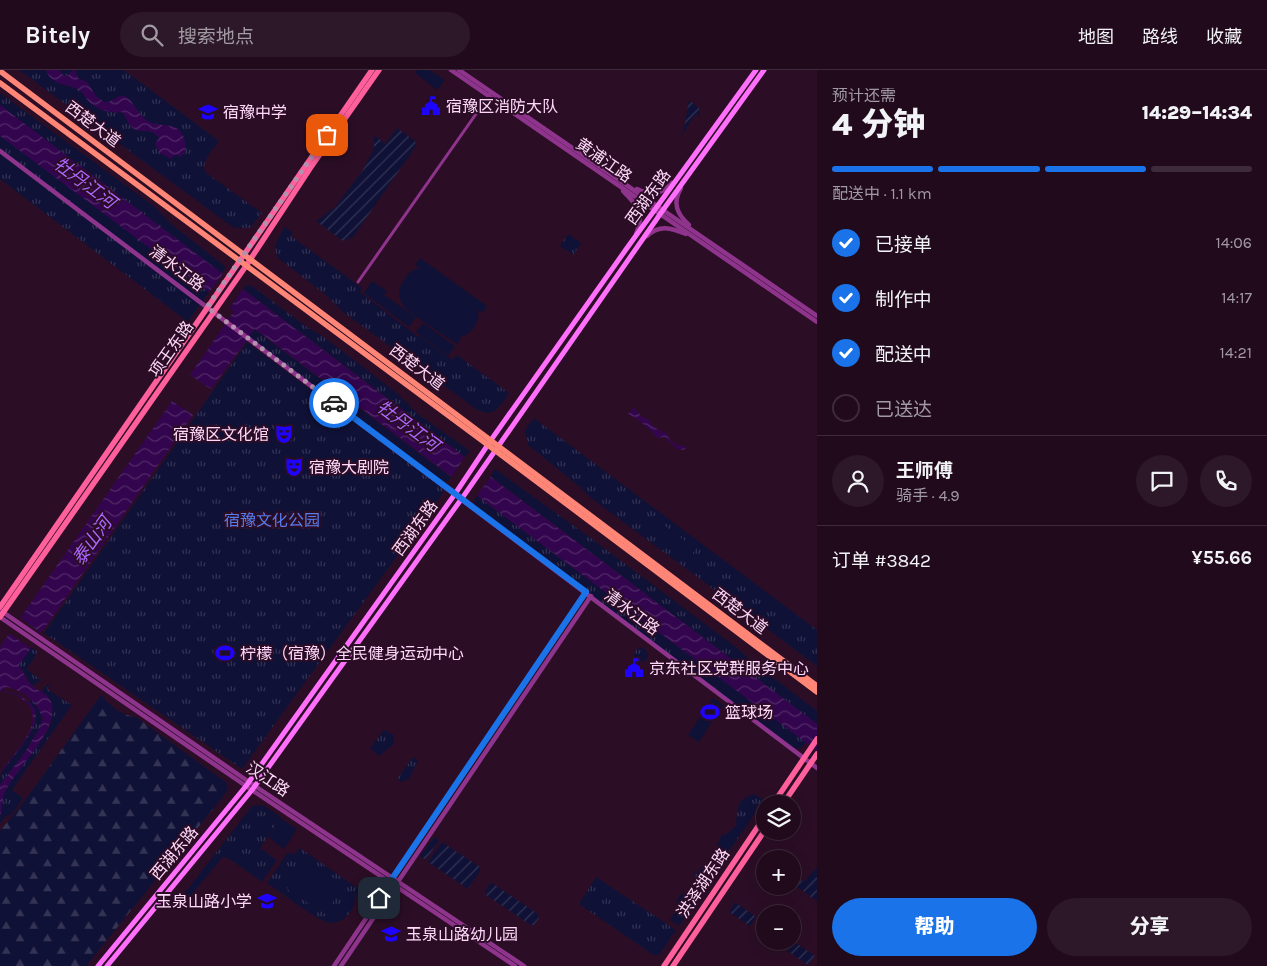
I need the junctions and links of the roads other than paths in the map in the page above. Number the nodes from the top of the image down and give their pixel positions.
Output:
1 (372, 70) edge
2 (378, 70) edge
3 (451, 70) edge
4 (459, 70) edge
5 (756, 70) edge
6 (764, 70) edge
7 (0, 71) edge
8 (0, 83) edge
9 (490, 94) junction
10 (0, 151) edge
11 (689, 163) junction
12 (694, 167) junction
13 (614, 179) junction
14 (656, 208) junction
15 (662, 212) junction
16 (695, 235) junction
17 (627, 248) junction
18 (634, 252) junction
19 (244, 255) junction
20 (250, 260) junction
21 (239, 261) junction
22 (246, 266) junction
23 (358, 282) dead end
24 (207, 307) junction
25 (214, 312) junction
26 (817, 316) edge
27 (817, 322) edge
28 (489, 442) junction
29 (497, 448) junction
30 (455, 494) junction
31 (461, 499) junction
32 (586, 592) junction
33 (591, 596) junction
34 (1, 614) edge
35 (817, 686) edge
36 (817, 692) edge
37 (817, 739) edge
38 (817, 754) edge
39 (804, 758) junction
40 (810, 763) junction
41 (817, 768) edge
42 (247, 784) junction
43 (254, 788) junction
44 (779, 795) edge
45 (789, 795) edge
46 (756, 829) edge
47 (758, 840) edge
48 (392, 880) junction
49 (397, 884) junction
50 (98, 966) edge
51 (107, 966) edge
52 (334, 966) edge
53 (341, 966) edge
54 (515, 966) edge
55 (524, 966) edge
56 (664, 966) edge
57 (673, 966) edge

1 - 19 main road, 项王东路
2 - 20 main road, 项王东路
3 - 9 street, 黄浦江路
4 - 9 street, 黄浦江路
5 - 11 main road, 西湖东路
6 - 12 main road, 西湖东路
7 - 19 highway, 西楚大道
8 - 21 highway, 西楚大道
9 - 13 street, 黄浦江路
9 - 23 street
10 - 24 street, 清水江路
11 - 13 street
11 - 14 main road, 西湖东路
12 - 15 main road, 西湖东路
12 - 16 street
13 - 14 street, 黄浦江路
13 - 17 street
14 - 15 street, 黄浦江路
14 - 17 main road, 西湖东路
15 - 16 street, 黄浦江路
15 - 18 main road, 西湖东路
16 - 18 street
16 - 26 street, 黄浦江路
16 - 27 street, 黄浦江路
17 - 28 main road, 西湖东路
18 - 29 main road, 西湖东路
19 - 20 highway, 西楚大道
19 - 21 main road, 项王东路
20 - 22 main road, 项王东路
20 - 28 highway, 西楚大道
21 - 22 highway, 西楚大道
21 - 24 main road, 项王东路
22 - 25 main road, 项王东路
22 - 28 highway, 西楚大道
24 - 25 street, 清水江路
24 - 34 main road, 项王东路
25 - 30 street, 清水江路
25 - 34 main road, 项王东路
28 - 29 highway, 西楚大道
28 - 30 main road, 西湖东路
29 - 31 main road, 西湖东路
29 - 35 highway, 西楚大道
29 - 36 highway, 西楚大道
30 - 31 street, 清水江路
30 - 42 main road, 西湖东路
31 - 32 street, 清水江路
31 - 43 main road, 西湖东路
32 - 33 street, 清水江路
32 - 48 street
33 - 39 street, 清水江路
33 - 49 street
34 - 42 street, 汉江路
34 - 42 street, 汉江路
37 - 39 main road
38 - 40 main road
39 - 40 street, 清水江路
39 - 44 main road
40 - 41 street, 清水江路
40 - 45 main road
42 - 43 street, 汉江路
42 - 50 main road, 西湖东路
43 - 48 street, 汉江路
43 - 51 main road, 西湖东路
46 - 56 main road, 洪泽湖东路
47 - 57 main road, 洪泽湖东路
48 - 49 street, 汉江路
48 - 52 street
49 - 53 street
49 - 54 street, 汉江路
49 - 55 street, 汉江路

